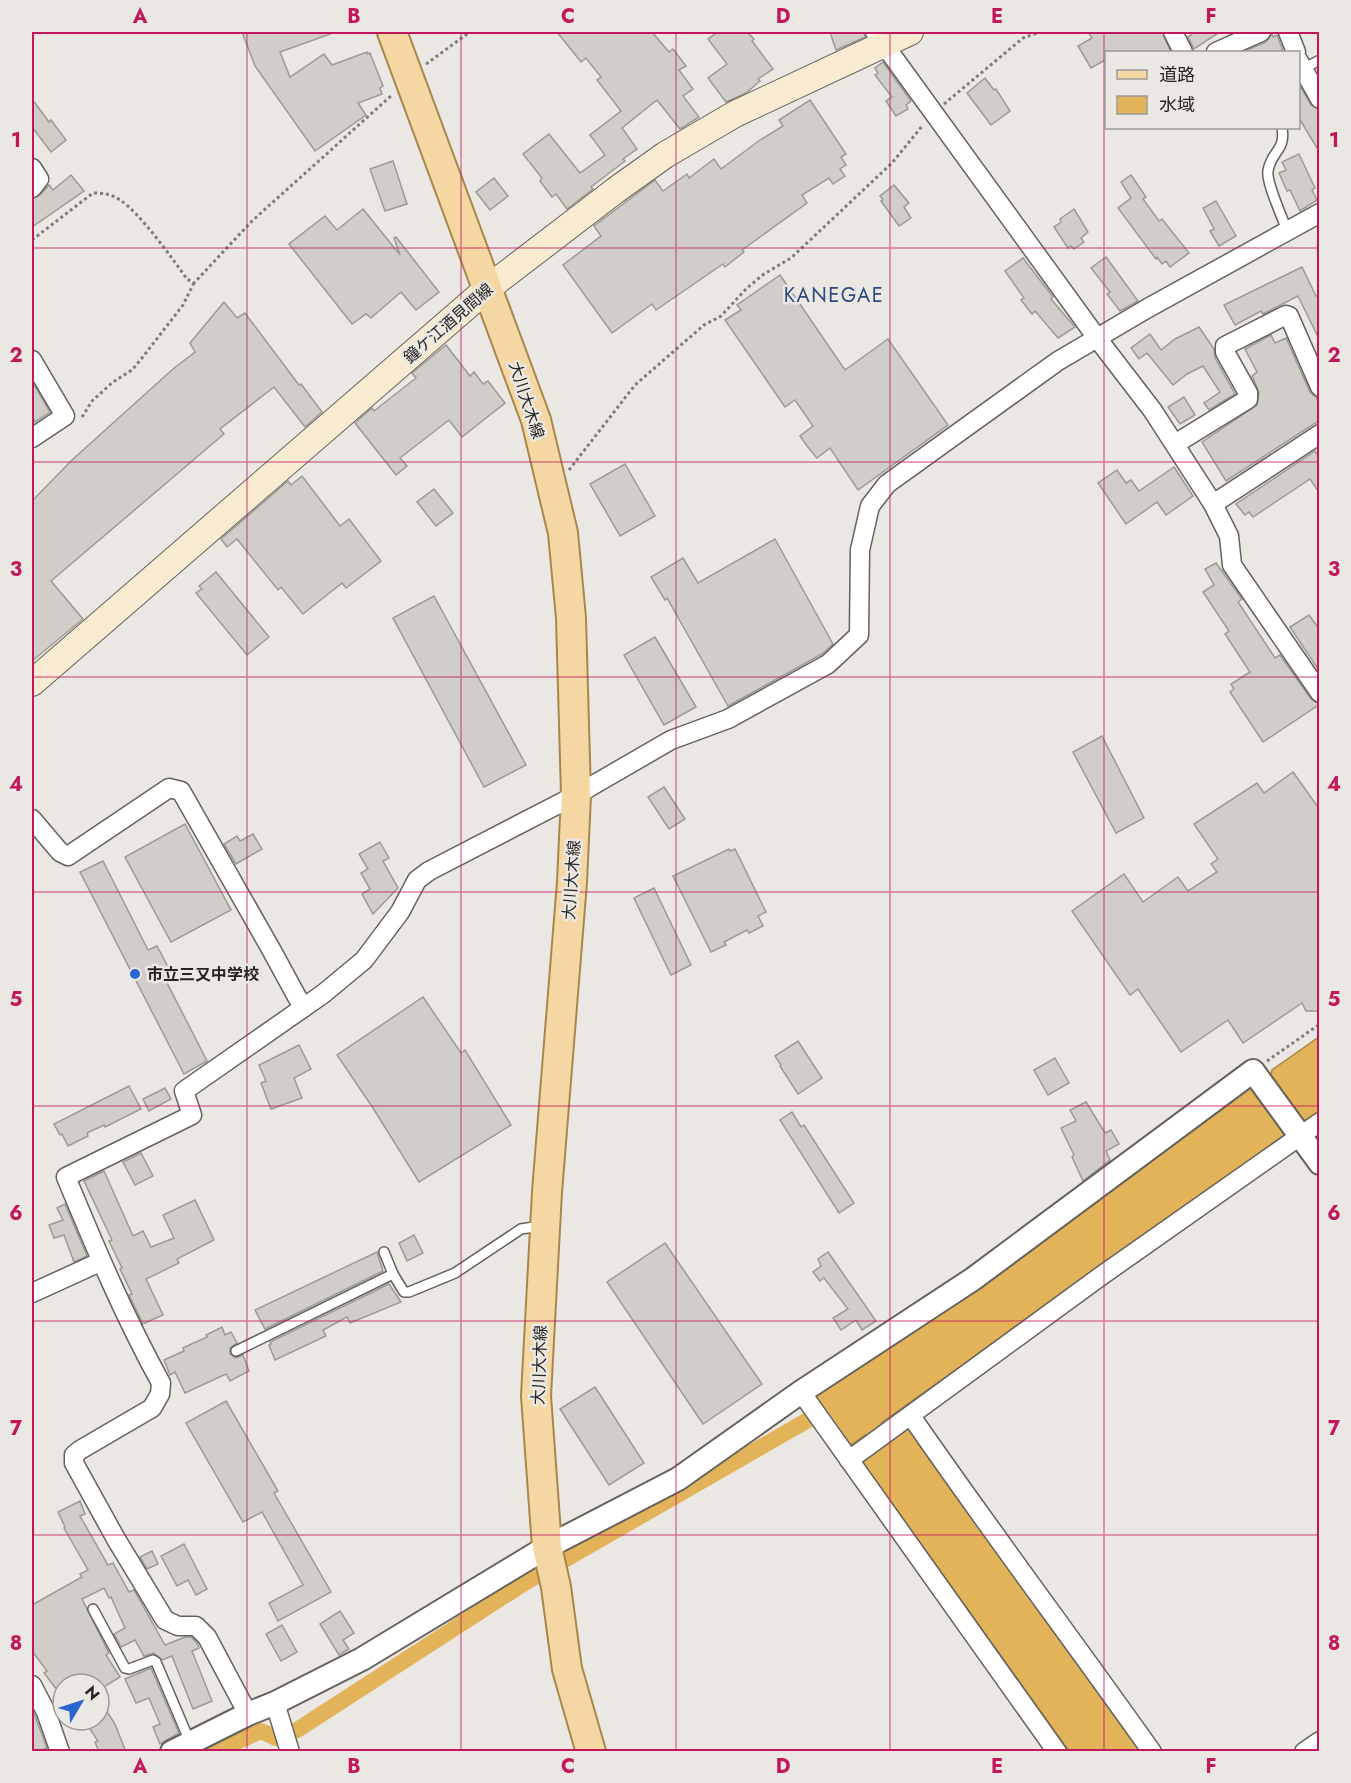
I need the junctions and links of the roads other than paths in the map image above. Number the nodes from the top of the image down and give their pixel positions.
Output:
1 (392, 32) edge
2 (910, 32) edge
3 (1173, 32) edge
4 (1261, 32) edge
5 (1288, 32) edge
6 (879, 38) edge
7 (1182, 51) edge
8 (1219, 51) edge
9 (1295, 51) edge
10 (1320, 60) edge
11 (1300, 61) edge
12 (1300, 63) edge
13 (1320, 99) edge
14 (1282, 129) edge
15 (32, 168) edge
16 (32, 188) edge
17 (1320, 213) edge
18 (1287, 231) junction
19 (488, 288) junction
20 (1097, 338) junction
21 (32, 360) edge
22 (1320, 387) edge
23 (1320, 434) edge
24 (32, 438) edge
25 (1175, 444) junction
26 (1213, 504) junction
27 (32, 683) edge
28 (1320, 693) edge
29 (576, 795) junction
30 (32, 819) edge
31 (303, 1008) junction
32 (1320, 1122) edge
33 (1297, 1131) junction
34 (1320, 1163) edge
35 (545, 1225) junction
36 (384, 1252) dead end
37 (100, 1262) junction
38 (393, 1274) junction
39 (32, 1293) edge
40 (236, 1351) dead end
41 (804, 1396) junction
42 (908, 1418) junction
43 (853, 1458) junction
44 (548, 1551) junction
45 (93, 1609) dead end
46 (32, 1685) edge
47 (275, 1703) junction
48 (248, 1714) junction
49 (1320, 1741) edge
50 (181, 1747) edge
51 (289, 1748) edge
52 (60, 1752) edge
53 (591, 1752) edge
54 (1057, 1752) edge
55 (1152, 1752) edge
56 (1304, 1752) edge

1 - 19 main road, 大川大木線
2 - 6 main road, 鐘ケ江酒見間線
3 - 7 street
4 - 8 street
5 - 9 street
6 - 19 main road, 鐘ケ江酒見間線
6 - 20 street
10 - 11 lane
12 - 13 street
14 - 18 lane
15 - 16 street
17 - 18 street
18 - 20 street
19 - 27 main road, 鐘ケ江酒見間線
19 - 29 main road, 大川大木線
20 - 25 street
20 - 29 street
21 - 24 street
22 - 25 street
23 - 26 street
25 - 26 street
26 - 28 street
29 - 31 street
29 - 35 main road, 大川大木線
30 - 31 street
31 - 37 street
32 - 33 street
33 - 34 street
33 - 41 street
33 - 42 street
35 - 38 lane
35 - 44 main road, 大川大木線
36 - 38 lane
37 - 39 street
37 - 48 street
38 - 40 lane
41 - 43 street
41 - 44 street
42 - 43 street
42 - 55 street
43 - 54 street
44 - 47 street
44 - 53 main road, 大川大木線
45 - 50 lane
46 - 52 street
47 - 48 street
47 - 51 street
48 - 50 street
49 - 56 street

